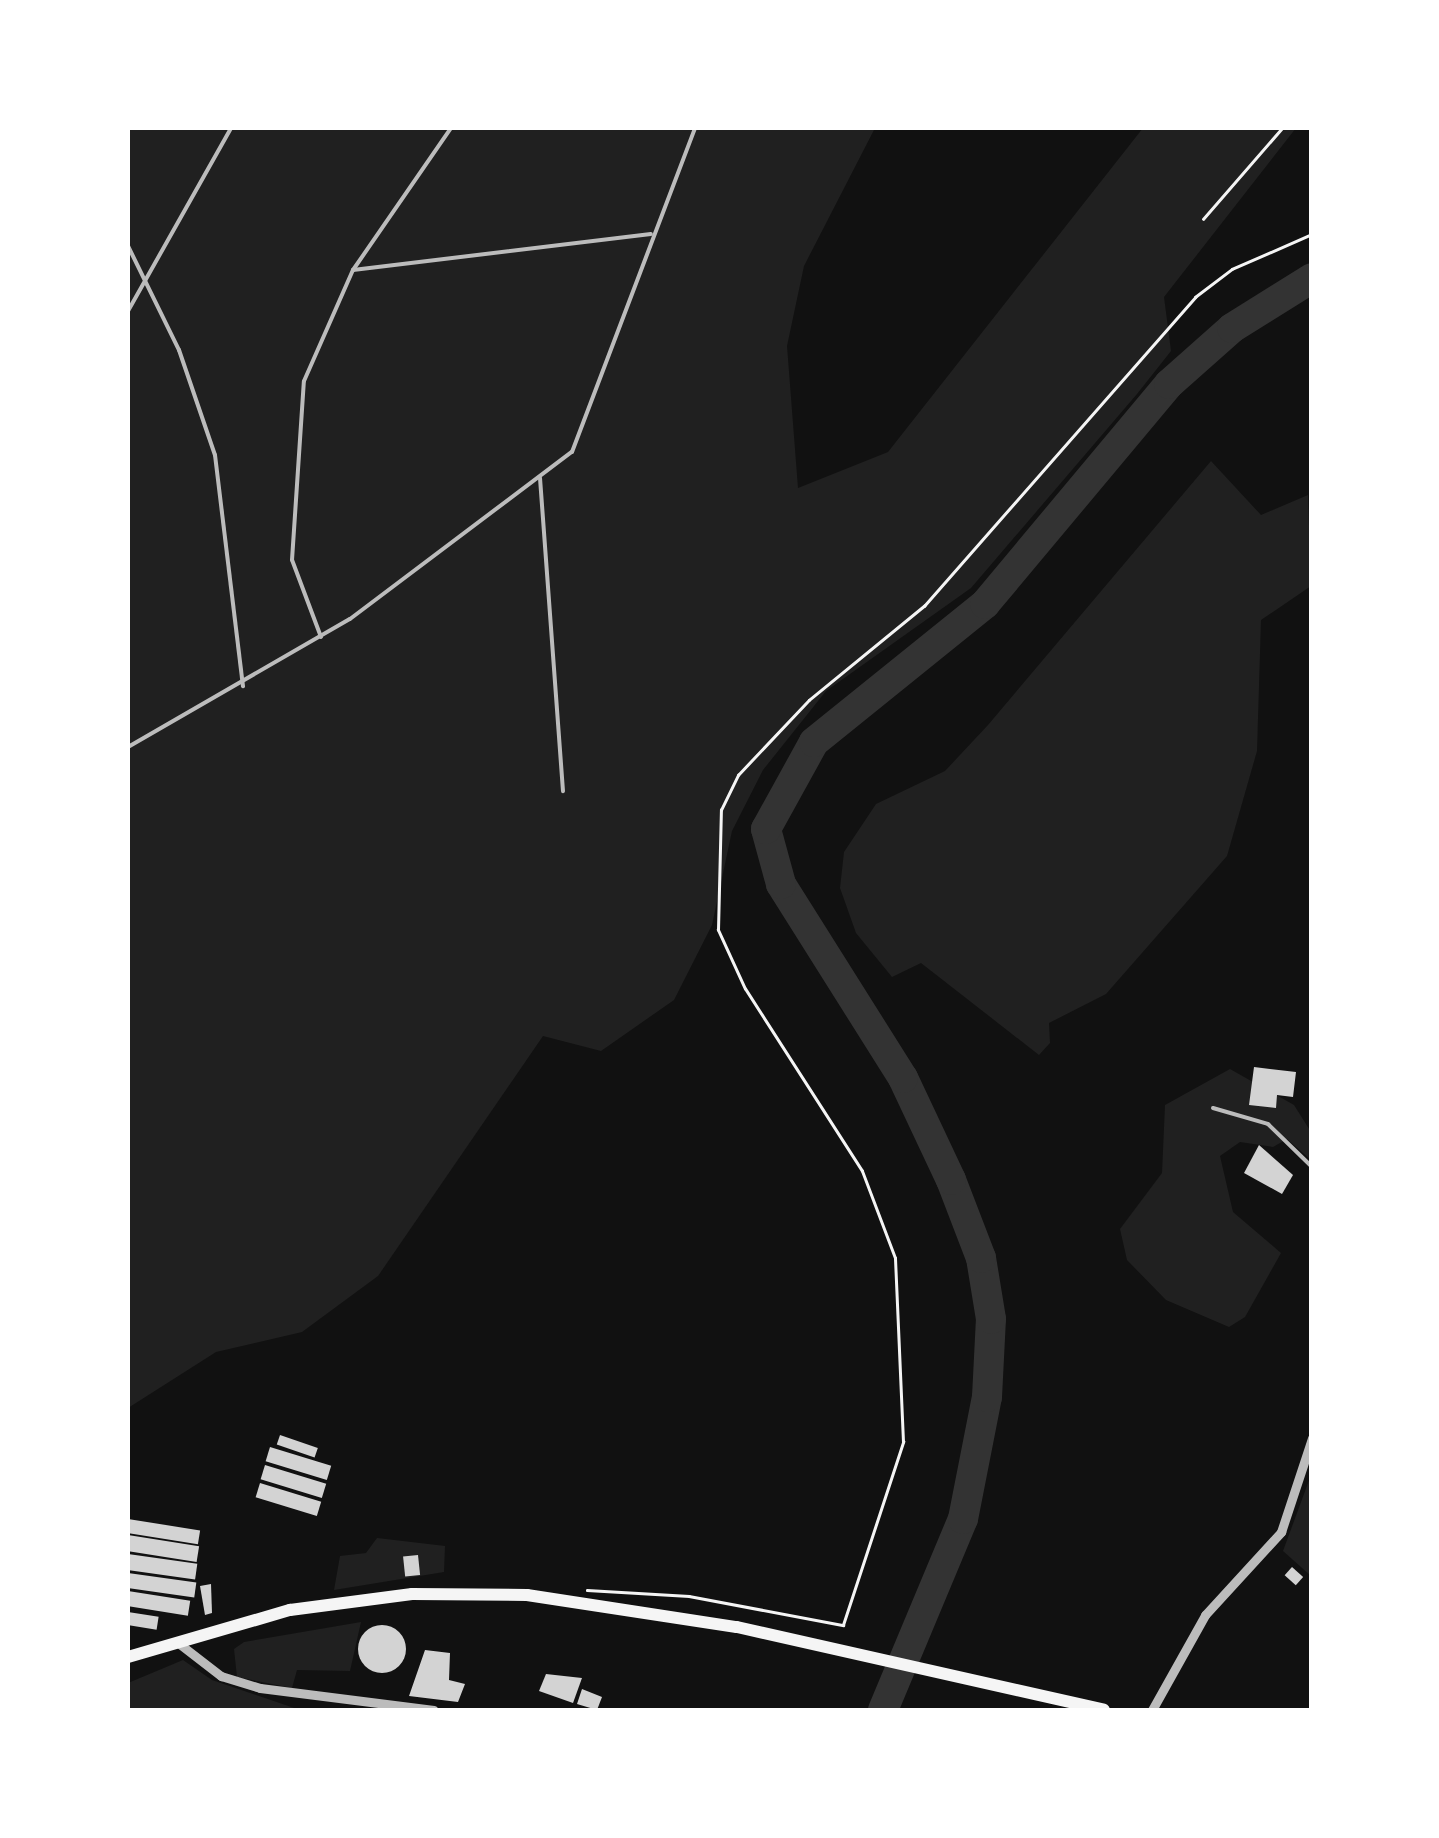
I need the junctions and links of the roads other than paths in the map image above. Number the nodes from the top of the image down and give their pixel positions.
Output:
1 (231, 128) edge
2 (451, 128) edge
3 (695, 128) edge
4 (652, 234) junction
5 (128, 246) edge
6 (353, 270) junction
7 (145, 280) junction
8 (128, 311) edge
9 (540, 478) junction
10 (321, 637) junction
11 (243, 686) junction
12 (128, 748) edge
13 (563, 791) dead end
14 (1212, 1108) dead end
15 (1312, 1167) edge
16 (1312, 1438) edge
17 (177, 1642) junction
18 (128, 1656) edge
19 (409, 1709) edge
20 (434, 1710) edge
21 (1104, 1710) edge
22 (1152, 1710) edge

1 - 7 lane
2 - 6 lane
3 - 4 lane
4 - 6 lane
4 - 9 lane
5 - 7 lane
6 - 10 lane
7 - 8 lane
7 - 11 lane
9 - 10 lane
9 - 13 lane
10 - 11 lane
11 - 12 lane
14 - 15 lane
16 - 22 street
17 - 18 main road
17 - 19 street
17 - 21 main road
19 - 20 street

